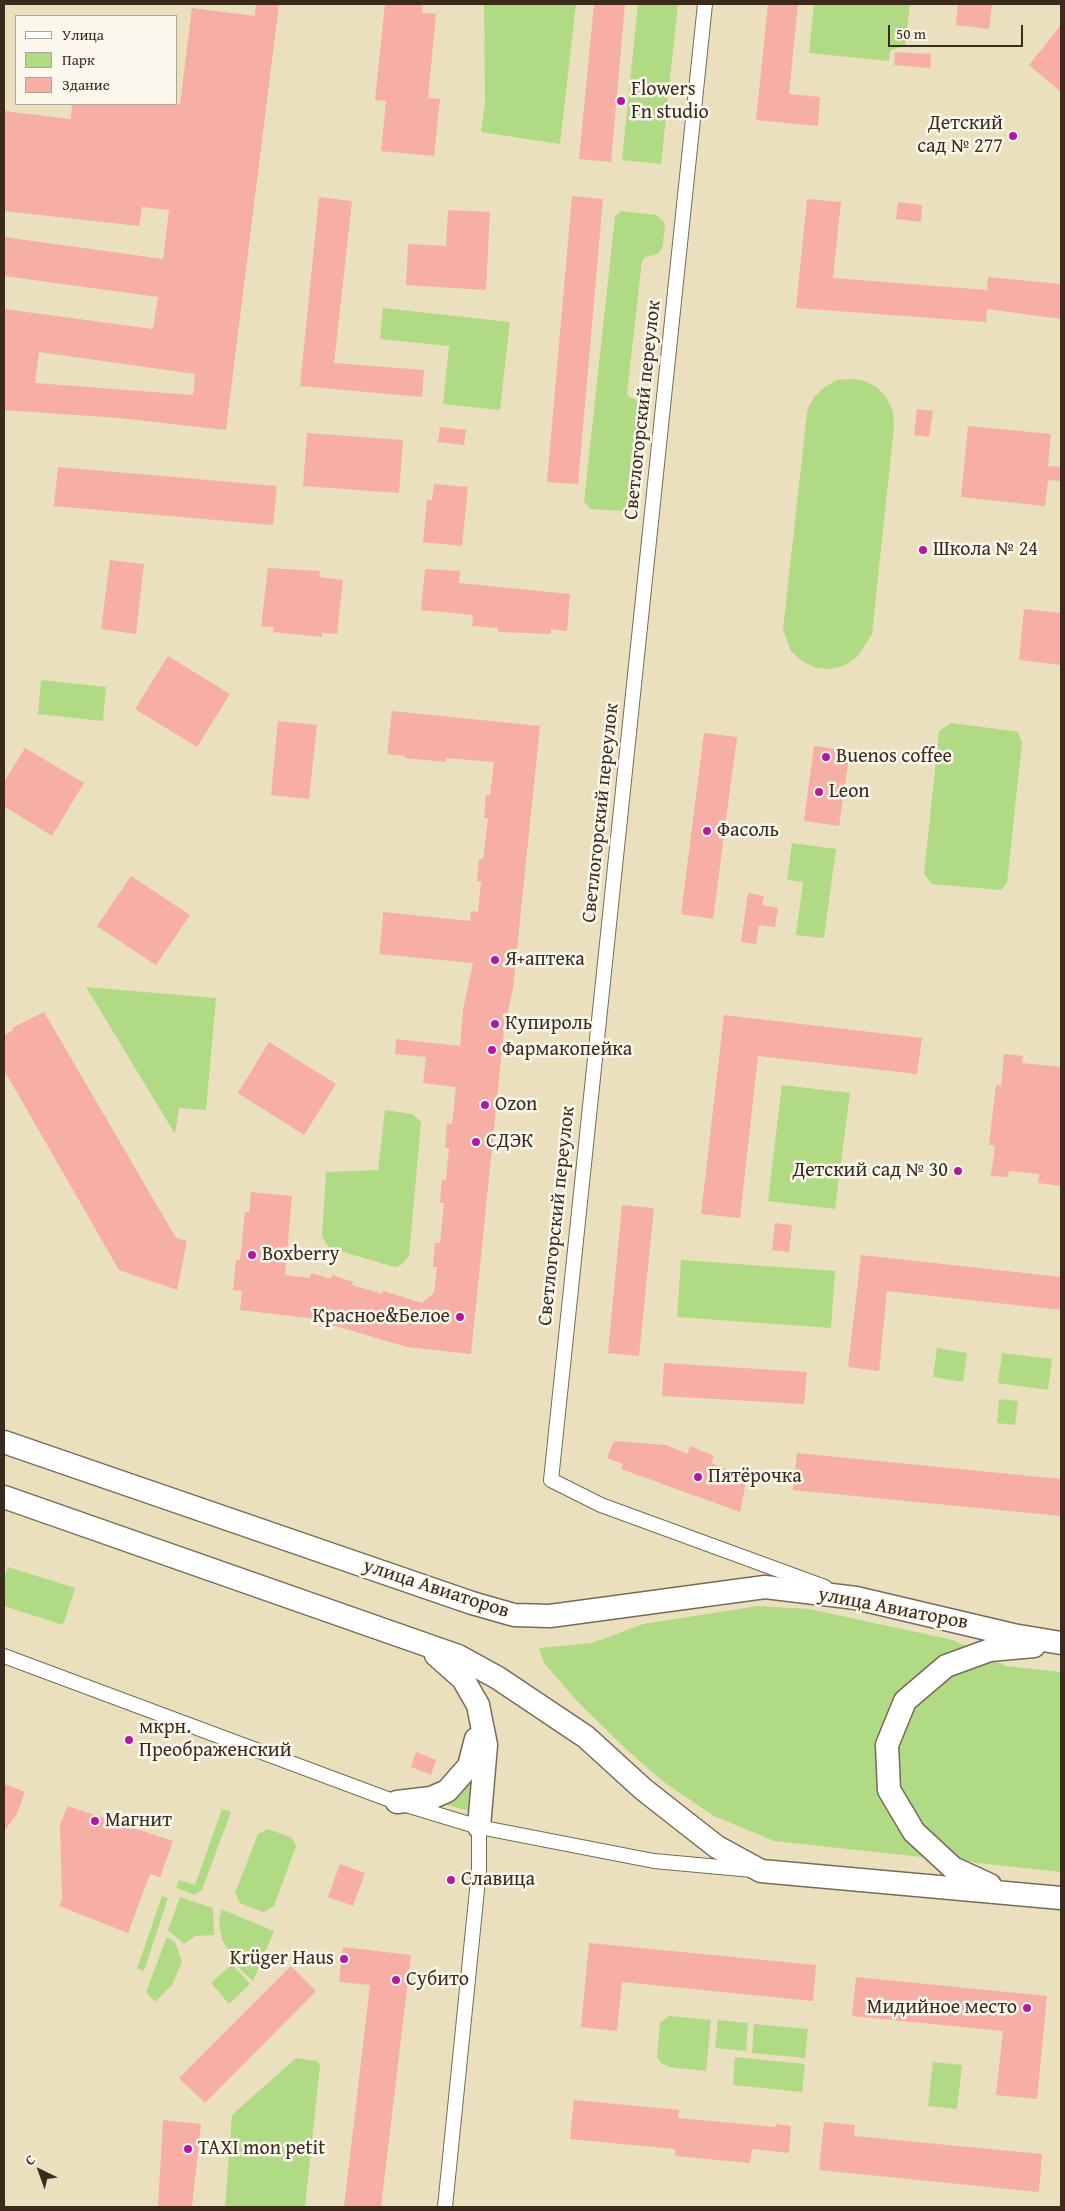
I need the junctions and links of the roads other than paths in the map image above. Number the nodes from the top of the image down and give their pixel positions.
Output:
1 (705, 4) edge
2 (4, 1442) edge
3 (4, 1498) edge
4 (856, 1598) junction
5 (422, 1643) junction
6 (1061, 1643) edge
7 (4, 1656) edge
8 (481, 1721) junction
9 (397, 1802) junction
10 (479, 1828) junction
11 (761, 1871) junction
12 (1004, 1892) junction
13 (1061, 1898) edge
14 (445, 2207) edge

1 - 4 street, Светлогорский переулок
2 - 4 main road, улица Авиаторов
3 - 5 main road
4 - 6 main road, улица Авиаторов
5 - 8 main road
5 - 11 main road
6 - 12 main road
7 - 9 street
8 - 9 main road
8 - 10 main road
9 - 10 street
10 - 11 street
10 - 14 street
11 - 12 main road
12 - 13 main road

